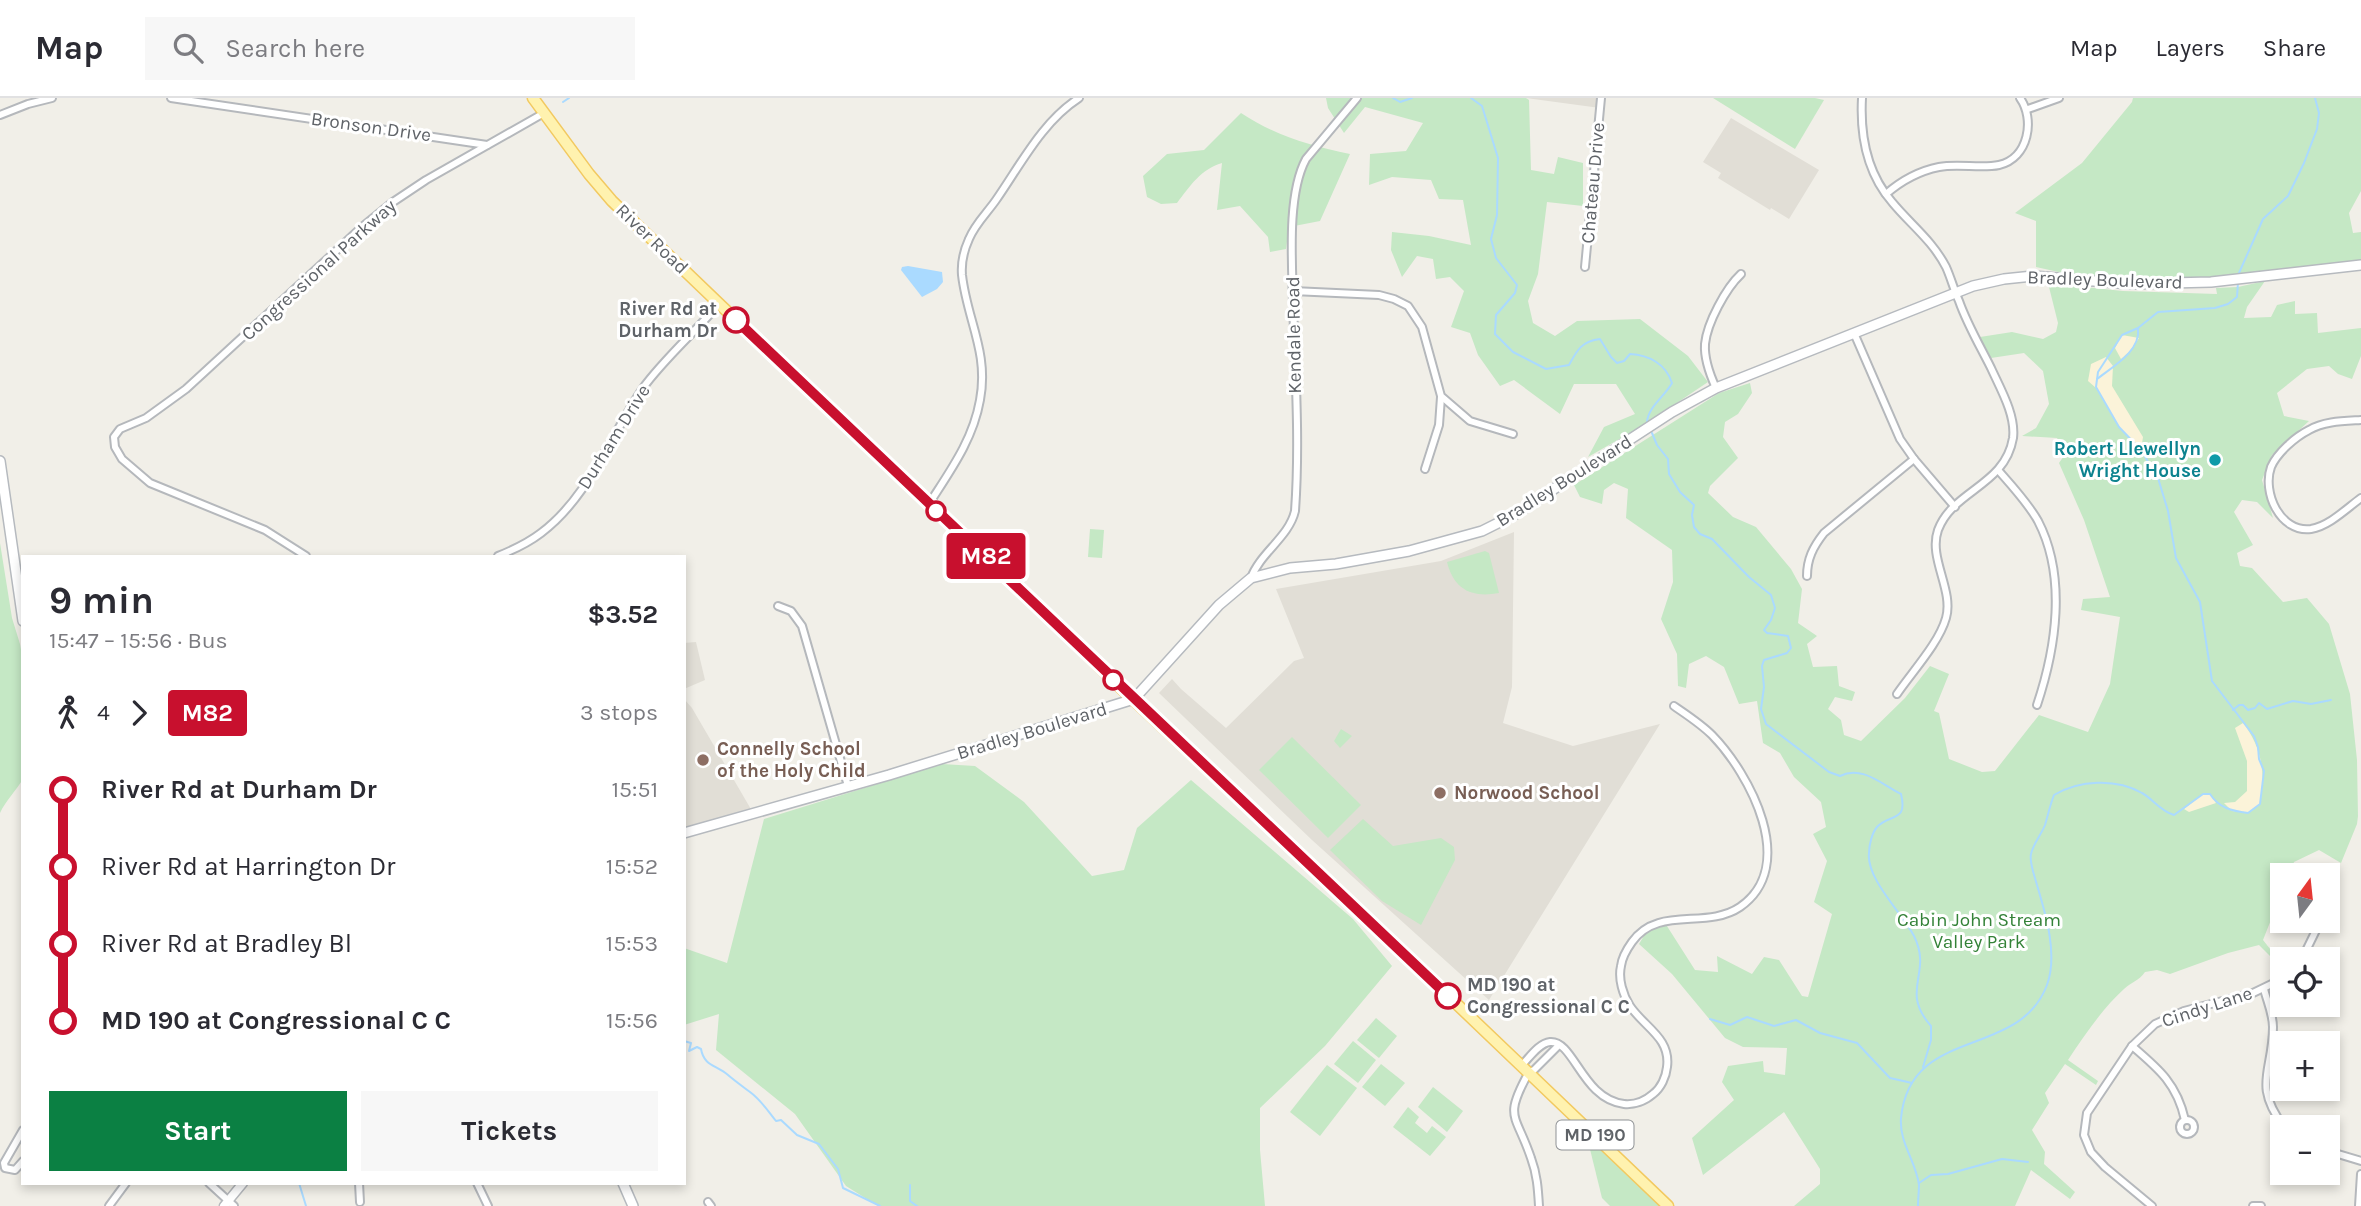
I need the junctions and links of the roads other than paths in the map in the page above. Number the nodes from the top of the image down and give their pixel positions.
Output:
1 (52, 98) edge
2 (171, 98) edge
3 (533, 98) edge
4 (1080, 98) edge
5 (1357, 98) edge
6 (1601, 98) edge
7 (1862, 98) edge
8 (2020, 98) edge
9 (2059, 98) edge
10 (2028, 109) junction
11 (544, 113) junction
12 (0, 115) edge
13 (487, 145) junction
14 (1885, 194) junction
15 (2361, 265) edge
16 (1585, 267) dead end
17 (1741, 274) dead end
18 (1293, 291) junction
19 (1956, 292) junction
20 (719, 304) junction
21 (1854, 333) junction
22 (1716, 388) junction
23 (1441, 396) junction
24 (2361, 420) edge
25 (1513, 434) dead end
26 (1914, 459) junction
27 (0, 461) edge
28 (1425, 469) dead end
29 (1998, 470) junction
30 (2361, 498) edge
31 (929, 504) junction
32 (1955, 507) junction
33 (305, 555) edge
34 (500, 555) edge
35 (1807, 576) dead end
36 (1251, 578) junction
37 (778, 606) dead end
38 (21, 607) edge
39 (1897, 694) dead end
40 (1134, 699) junction
41 (2037, 705) dead end
42 (1674, 706) dead end
43 (848, 786) junction
44 (686, 832) edge
45 (2270, 986) edge
46 (2264, 989) junction
47 (1559, 1045) junction
48 (2132, 1046) junction
49 (1525, 1068) junction
50 (2275, 1115) edge
51 (2185, 1120) dead end
52 (21, 1133) edge
53 (2340, 1155) edge
54 (2361, 1161) edge
55 (21, 1163) edge
56 (2361, 1174) edge
57 (125, 1185) edge
58 (211, 1185) edge
59 (242, 1185) edge
60 (359, 1185) edge
61 (478, 1185) edge
62 (624, 1185) edge
63 (360, 1202) dead end
64 (229, 1204) edge
65 (109, 1206) edge
66 (488, 1206) edge
67 (634, 1206) edge
68 (1539, 1206) edge
69 (1668, 1206) edge
70 (2152, 1206) edge
71 (2253, 1206) edge
72 (2261, 1206) edge
73 (2359, 1206) edge

1 - 12 street
2 - 13 street, Bronson Drive
3 - 11 main road, River Road / MD 190
4 - 31 street
5 - 18 street, Kendale Road
6 - 16 street, Chateau Drive
7 - 14 street
8 - 10 street
9 - 10 street
10 - 14 street
11 - 13 street, Congressional Parkway
11 - 20 main road, River Road / MD 190
13 - 33 street, Congressional Parkway
14 - 19 street
15 - 19 main road, Bradley Boulevard
17 - 22 street
18 - 23 street
18 - 36 street, Kendale Road
19 - 21 main road, Bradley Boulevard
19 - 29 street
20 - 31 main road, River Road / MD 190
20 - 34 street, Durham Drive
21 - 22 main road, Bradley Boulevard
21 - 26 street
22 - 36 main road, Bradley Boulevard
23 - 25 street
23 - 28 street
24 - 30 street
26 - 32 street
26 - 35 street
27 - 38 main road
29 - 32 street
29 - 41 street
31 - 40 main road, River Road / MD 190
32 - 39 street
36 - 40 main road, Bradley Boulevard
37 - 43 street
40 - 43 main road, Bradley Boulevard
40 - 49 main road, River Road / MD 190
42 - 47 street
43 - 44 main road, Bradley Boulevard
45 - 46 street, Cindy Lane
46 - 48 street, Cindy Lane
46 - 50 street
47 - 49 street
47 - 49 street
48 - 51 street
48 - 70 street, Cindy Lane
49 - 68 street
49 - 69 main road, River Road / MD 190
52 - 55 street
53 - 54 street
56 - 73 street
57 - 65 street
58 - 64 street
59 - 64 street
60 - 63 street
61 - 66 street
62 - 67 main road
71 - 72 street

